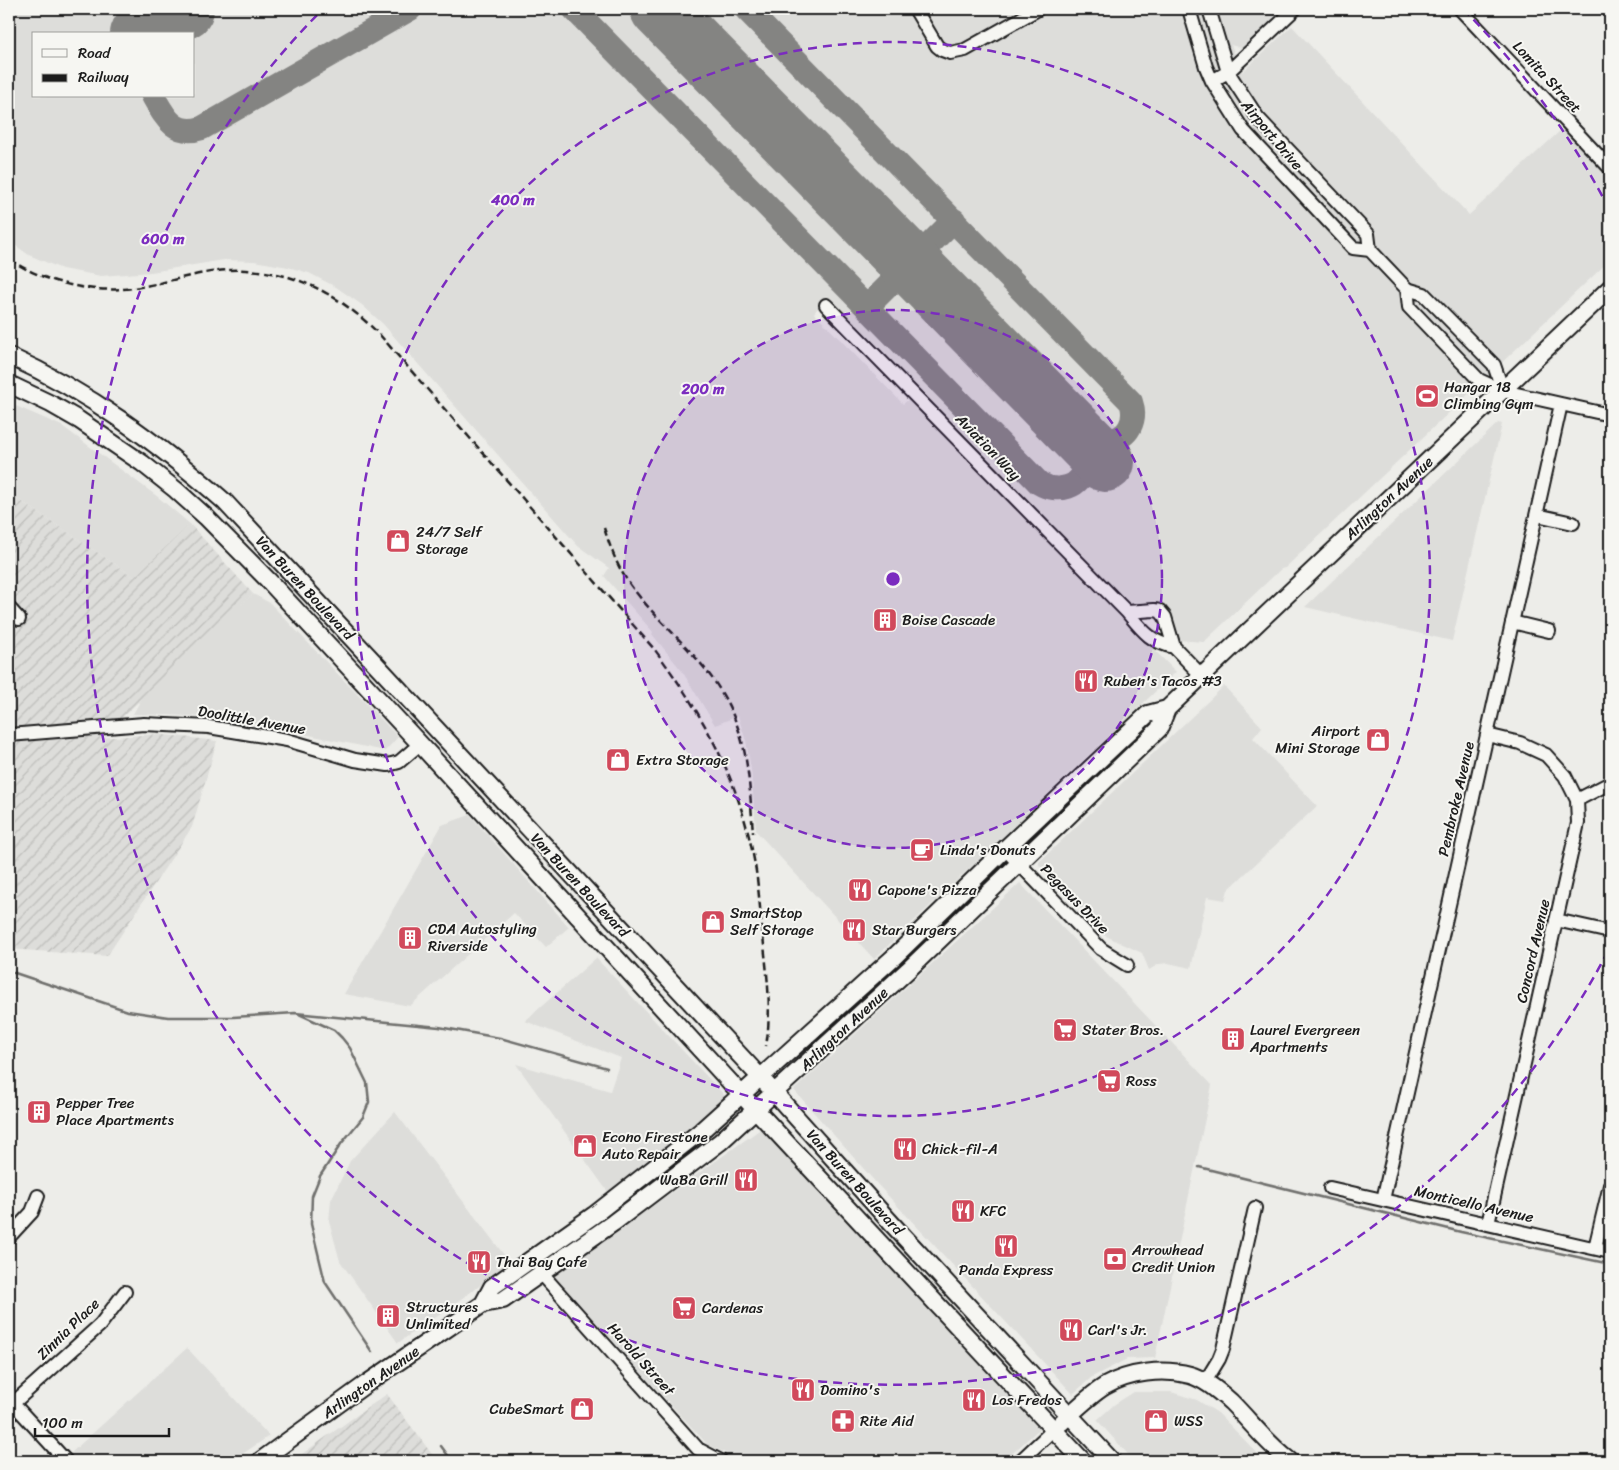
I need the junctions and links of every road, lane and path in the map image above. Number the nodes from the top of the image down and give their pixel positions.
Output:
1 (915, 9) edge
2 (1038, 9) edge
3 (1189, 9) edge
4 (1210, 9) edge
5 (1295, 9) edge
6 (1460, 9) edge
7 (1228, 72) junction
8 (1212, 82) junction
9 (1610, 168) edge
10 (1370, 250) junction
11 (1610, 288) edge
12 (1407, 289) junction
13 (826, 304) dead end
14 (10, 359) edge
15 (9, 384) edge
16 (1503, 391) junction
17 (1562, 404) junction
18 (1610, 415) edge
19 (1536, 515) junction
20 (1573, 523) dead end
21 (9, 608) edge
22 (1127, 612) junction
23 (19, 619) dead end
24 (1512, 622) junction
25 (1549, 631) dead end
26 (1174, 647) junction
27 (1202, 676) junction
28 (1167, 708) junction
29 (9, 735) edge
30 (1487, 735) junction
31 (420, 744) junction
32 (1610, 782) edge
33 (1577, 800) junction
34 (1005, 849) junction
35 (1019, 864) junction
36 (1556, 920) junction
37 (1610, 932) edge
38 (1127, 965) dead end
39 (761, 1078) junction
40 (775, 1093) junction
41 (742, 1095) junction
42 (757, 1110) junction
43 (1610, 1185) edge
44 (1330, 1188) dead end
45 (831, 1190) junction
46 (38, 1196) dead end
47 (1383, 1200) junction
48 (1255, 1208) dead end
49 (892, 1224) junction
50 (1488, 1224) junction
51 (575, 1228) junction
52 (9, 1238) edge
53 (877, 1239) junction
54 (1595, 1248) junction
55 (1610, 1252) edge
56 (541, 1273) junction
57 (952, 1288) junction
58 (125, 1292) dead end
59 (483, 1304) junction
60 (1205, 1382) junction
61 (10, 1403) edge
62 (1070, 1415) junction
63 (1053, 1430) junction
64 (66, 1461) edge
65 (260, 1461) edge
66 (721, 1461) edge
67 (1020, 1461) edge
68 (1083, 1461) edge
69 (1112, 1461) edge
70 (1290, 1461) edge

1 - 2 street
3 - 8 street, Airport Drive
4 - 7 street, Airport Drive
5 - 7 street
6 - 9 street, Lomita Street
7 - 8 street
7 - 10 street, Airport Drive
8 - 10 street, Airport Drive
10 - 12 street, Airport Drive
11 - 16 main road, Arlington Avenue
12 - 16 street, Airport Drive
12 - 16 street, Airport Drive
13 - 22 street, Aviation Way
14 - 39 main road, Van Buren Boulevard
15 - 31 main road, Van Buren Boulevard
16 - 17 street
16 - 27 main road, Arlington Avenue
17 - 18 street
17 - 19 street, Pembroke Avenue
19 - 20 street
19 - 24 street, Pembroke Avenue
21 - 23 street
22 - 26 street, Aviation Way
22 - 26 street, Aviation Way
24 - 25 street
24 - 30 street, Pembroke Avenue
26 - 27 street, Aviation Way
27 - 28 main road, Arlington Avenue
28 - 34 main road, Arlington Avenue
28 - 35 main road, Arlington Avenue
29 - 31 street, Doolittle Avenue
30 - 33 street, Concord Avenue
30 - 47 street, Pembroke Avenue
31 - 41 main road, Van Buren Boulevard
32 - 33 street
33 - 36 street, Concord Avenue
34 - 35 street, Pegasus Drive
34 - 39 main road, Arlington Avenue
35 - 38 street, Pegasus Drive
35 - 40 main road, Arlington Avenue
36 - 37 street
36 - 50 street, Concord Avenue
39 - 40 main road, Van Buren Boulevard
39 - 41 main road, Arlington Avenue
40 - 42 main road, Arlington Avenue
40 - 49 main road, Van Buren Boulevard
41 - 42 main road, Van Buren Boulevard
41 - 51 main road, Arlington Avenue
42 - 45 main road, Van Buren Boulevard
42 - 56 main road, Arlington Avenue
43 - 54 street
44 - 47 street, Monticello Avenue
45 - 49 main road
45 - 53 main road, Van Buren Boulevard
46 - 52 street
47 - 50 street, Monticello Avenue
48 - 60 street
49 - 57 main road, Van Buren Boulevard
50 - 54 street, Monticello Avenue
51 - 56 main road
51 - 59 main road, Arlington Avenue
53 - 57 main road
53 - 63 main road, Van Buren Boulevard
54 - 55 street, Monticello Avenue
56 - 59 main road, Arlington Avenue
56 - 66 street, Harold Street
57 - 62 main road, Van Buren Boulevard
58 - 61 street, Zinnia Place
59 - 65 main road, Arlington Avenue
60 - 62 main road
60 - 70 main road
61 - 64 street
62 - 63 main road
62 - 69 main road, Van Buren Boulevard
63 - 67 street
63 - 68 main road, Van Buren Boulevard

